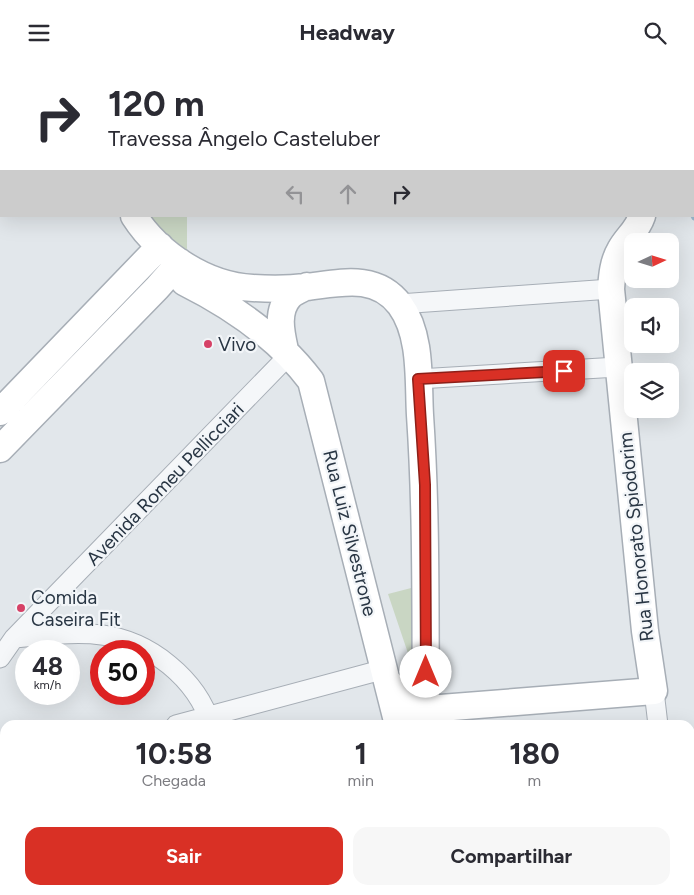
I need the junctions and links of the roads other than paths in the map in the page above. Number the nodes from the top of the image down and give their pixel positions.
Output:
1 (117, 217) edge
2 (135, 217) edge
3 (642, 217) edge
4 (164, 260) junction
5 (307, 287) junction
6 (611, 289) junction
7 (399, 304) junction
8 (287, 352) junction
9 (618, 367) junction
10 (418, 379) junction
11 (0, 412) edge
12 (0, 449) edge
13 (7, 644) edge
14 (0, 658) edge
15 (386, 674) junction
16 (654, 691) junction
17 (426, 717) edge
18 (210, 720) edge
19 (214, 720) edge
20 (397, 720) edge
21 (657, 720) edge

1 - 4 main road
2 - 4 main road
3 - 6 main road, Rua Honorato Spiodorim
4 - 5 main road
4 - 8 main road, Rua Luiz Silvestrone
4 - 11 main road
4 - 12 main road
5 - 7 main road
5 - 8 main road
6 - 7 street
6 - 9 main road, Rua Honorato Spiodorim
7 - 10 main road
8 - 13 street, Avenida Romeu Pellicciari
8 - 15 main road, Rua Luiz Silvestrone
9 - 10 street
9 - 16 main road, Rua Honorato Spiodorim
10 - 17 main road
13 - 14 street, Avenida Romeu Pellicciari
13 - 18 street
15 - 17 main road
15 - 19 street
15 - 20 main road, Rua Luiz Silvestrone
16 - 17 main road
16 - 21 street, Rua Honorato Spiodorim

